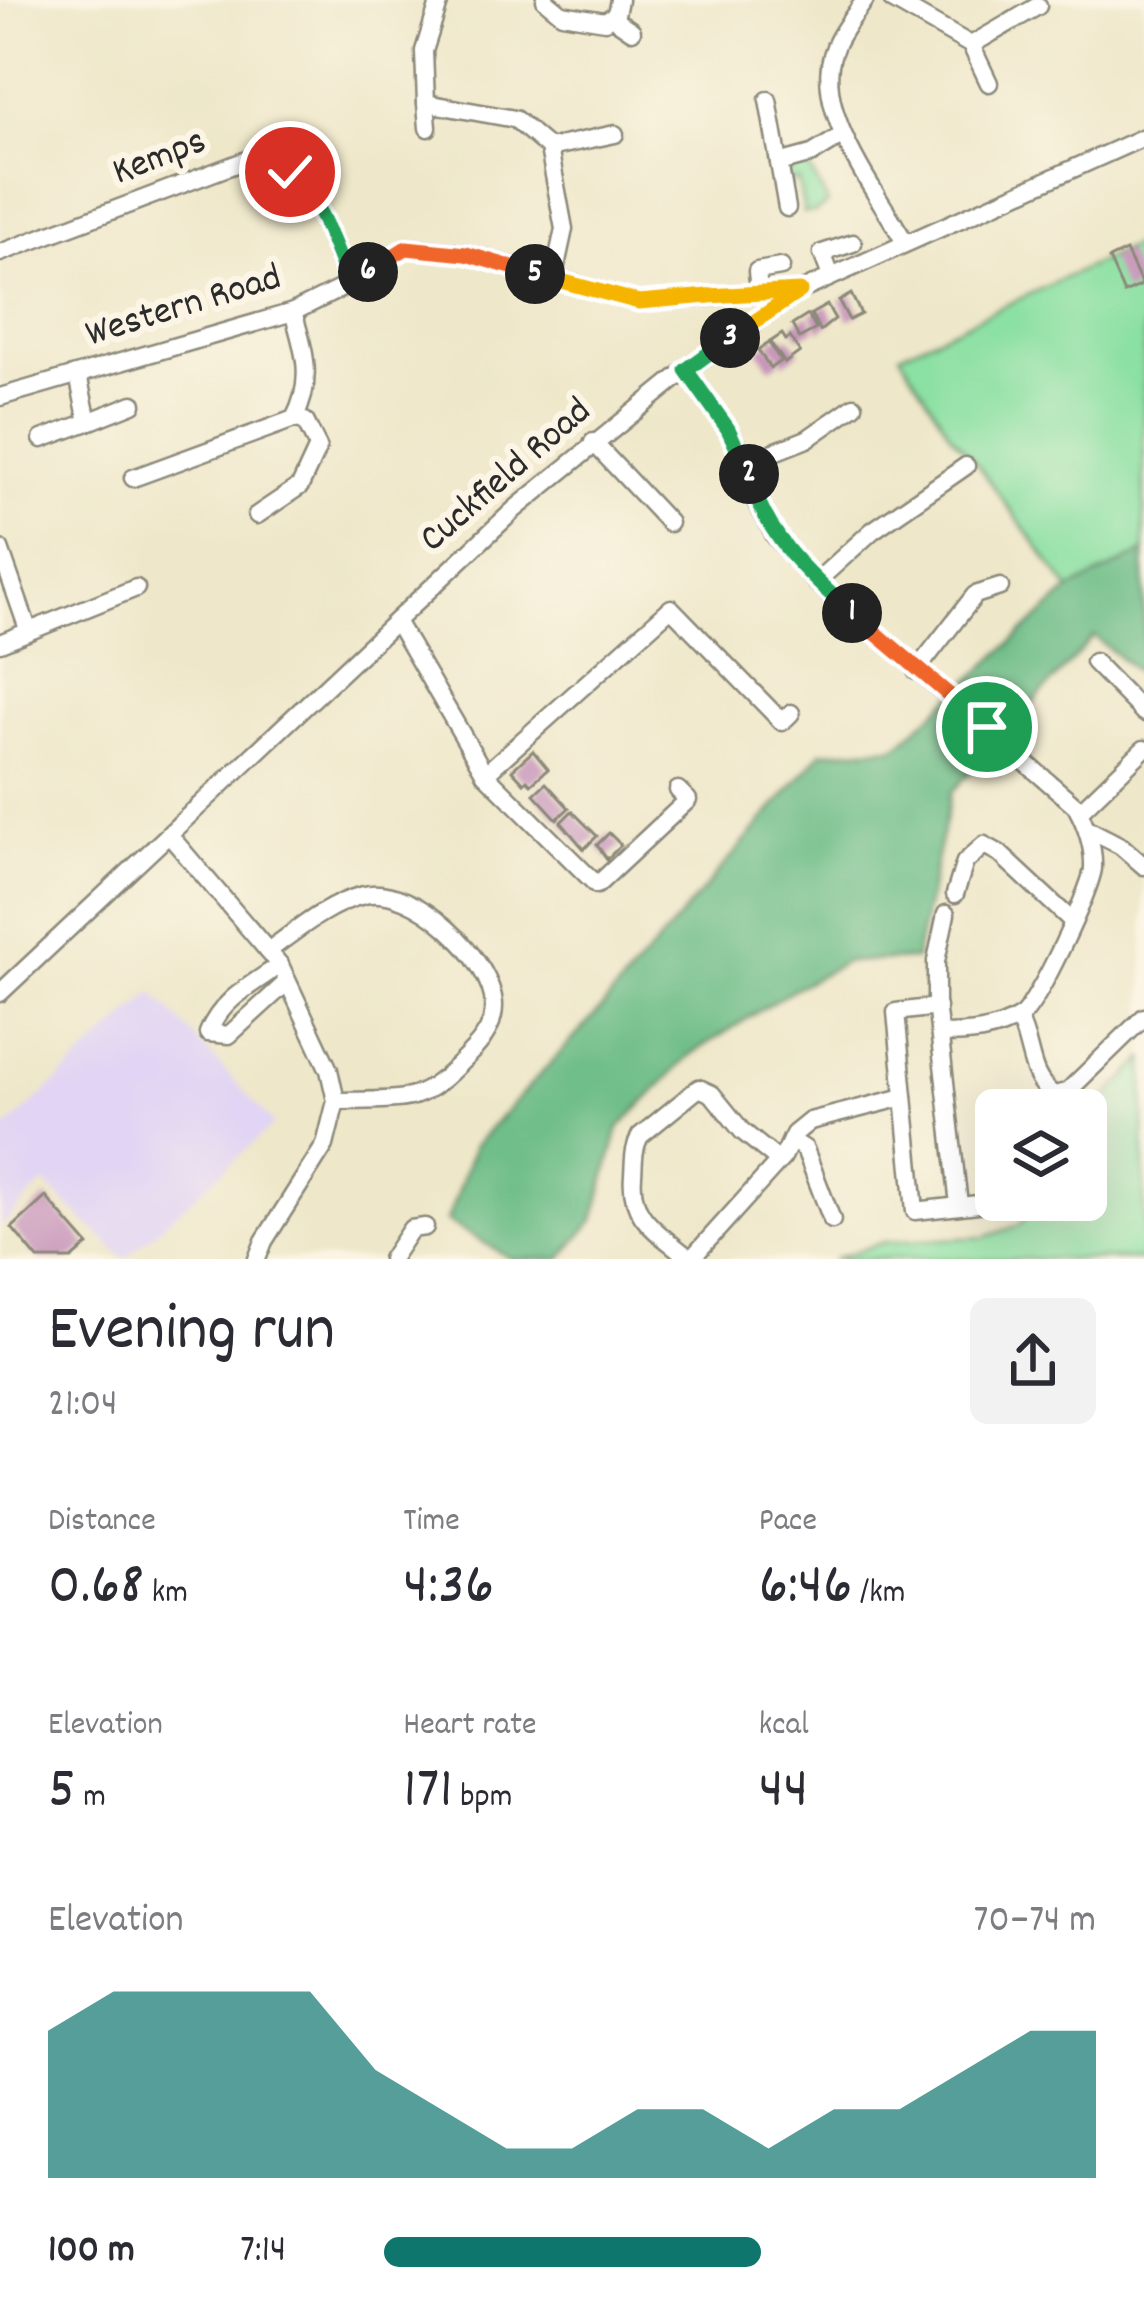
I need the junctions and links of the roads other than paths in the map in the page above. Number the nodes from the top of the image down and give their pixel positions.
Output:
1 (440, 0) edge
2 (545, 0) edge
3 (865, 0) edge
4 (892, 0) edge
5 (1040, 8) edge
6 (616, 9) edge
7 (632, 31) dead end
8 (970, 45) junction
9 (988, 83) dead end
10 (768, 100) dead end
11 (426, 103) junction
12 (428, 128) dead end
13 (615, 134) dead end
14 (842, 135) junction
15 (1144, 137) edge
16 (549, 148) junction
17 (779, 163) junction
18 (787, 208) dead end
19 (905, 242) junction
20 (853, 243) dead end
21 (0, 253) edge
22 (781, 267) dead end
23 (831, 276) junction
24 (553, 280) junction
25 (350, 284) junction
26 (800, 291) junction
27 (759, 292) junction
28 (293, 312) junction
29 (686, 370) junction
30 (78, 375) junction
31 (0, 397) edge
32 (133, 404) dead end
33 (854, 406) dead end
34 (293, 419) junction
35 (88, 422) junction
36 (42, 439) dead end
37 (593, 442) junction
38 (746, 463) junction
39 (966, 466) dead end
40 (133, 478) dead end
41 (257, 515) dead end
42 (669, 523) dead end
43 (0, 549) edge
44 (816, 582) junction
45 (136, 587) dead end
46 (1000, 587) dead end
47 (397, 621) junction
48 (28, 629) junction
49 (0, 643) edge
50 (1094, 662) dead end
51 (916, 670) junction
52 (791, 713) dead end
53 (1144, 713) edge
54 (1144, 749) edge
55 (485, 774) junction
56 (677, 790) dead end
57 (1084, 820) junction
58 (170, 836) junction
59 (1144, 866) edge
60 (955, 894) dead end
61 (946, 914) dead end
62 (1072, 922) junction
63 (278, 966) junction
64 (0, 993) edge
65 (937, 1007) junction
66 (1144, 1017) edge
67 (1018, 1018) junction
68 (940, 1034) junction
69 (1046, 1089) edge
70 (1070, 1089) edge
71 (904, 1097) junction
72 (336, 1101) junction
73 (791, 1140) junction
74 (779, 1161) junction
75 (975, 1204) edge
76 (959, 1205) junction
77 (832, 1220) dead end
78 (425, 1227) dead end
79 (257, 1259) edge
80 (391, 1259) edge
81 (691, 1259) edge

1 - 11 street
2 - 6 street
3 - 14 street
4 - 8 street
5 - 8 street
6 - 7 street
8 - 9 street
10 - 17 street
11 - 12 street
11 - 16 street
13 - 16 street
14 - 17 street
14 - 19 street
15 - 19 street, Cuckfield Road
16 - 24 street
17 - 18 street
19 - 23 street, Cuckfield Road
20 - 23 street
21 - 25 street, Kemps
22 - 27 street
23 - 26 street, Cuckfield Road
24 - 25 street, Western Road
24 - 27 street, Western Road
25 - 28 street, Western Road
26 - 27 street, Western Road
26 - 29 street, Cuckfield Road
28 - 30 street, Western Road
28 - 34 street
29 - 37 street, Cuckfield Road
29 - 38 street
30 - 31 street, Western Road
30 - 35 street
32 - 35 street
33 - 38 street
34 - 40 street
34 - 41 street
35 - 36 street
37 - 42 street
37 - 47 street, Cuckfield Road
38 - 44 street
39 - 44 street
43 - 48 street
44 - 51 street
45 - 48 street
46 - 51 street
47 - 55 street
47 - 58 street, Cuckfield Road
48 - 49 street
50 - 53 street
51 - 57 street
52 - 55 street
54 - 57 street
55 - 56 street
57 - 59 street
57 - 62 street
58 - 63 street
58 - 64 street, Cuckfield Road
60 - 62 street
61 - 65 street
62 - 67 street
63 - 72 street
63 - 72 street
65 - 68 street
65 - 71 street
66 - 70 street
67 - 68 street
67 - 69 street
68 - 76 street
71 - 73 street
71 - 76 street
72 - 79 street
73 - 74 street
73 - 77 street
74 - 81 street
74 - 81 street
75 - 76 street
78 - 80 street

